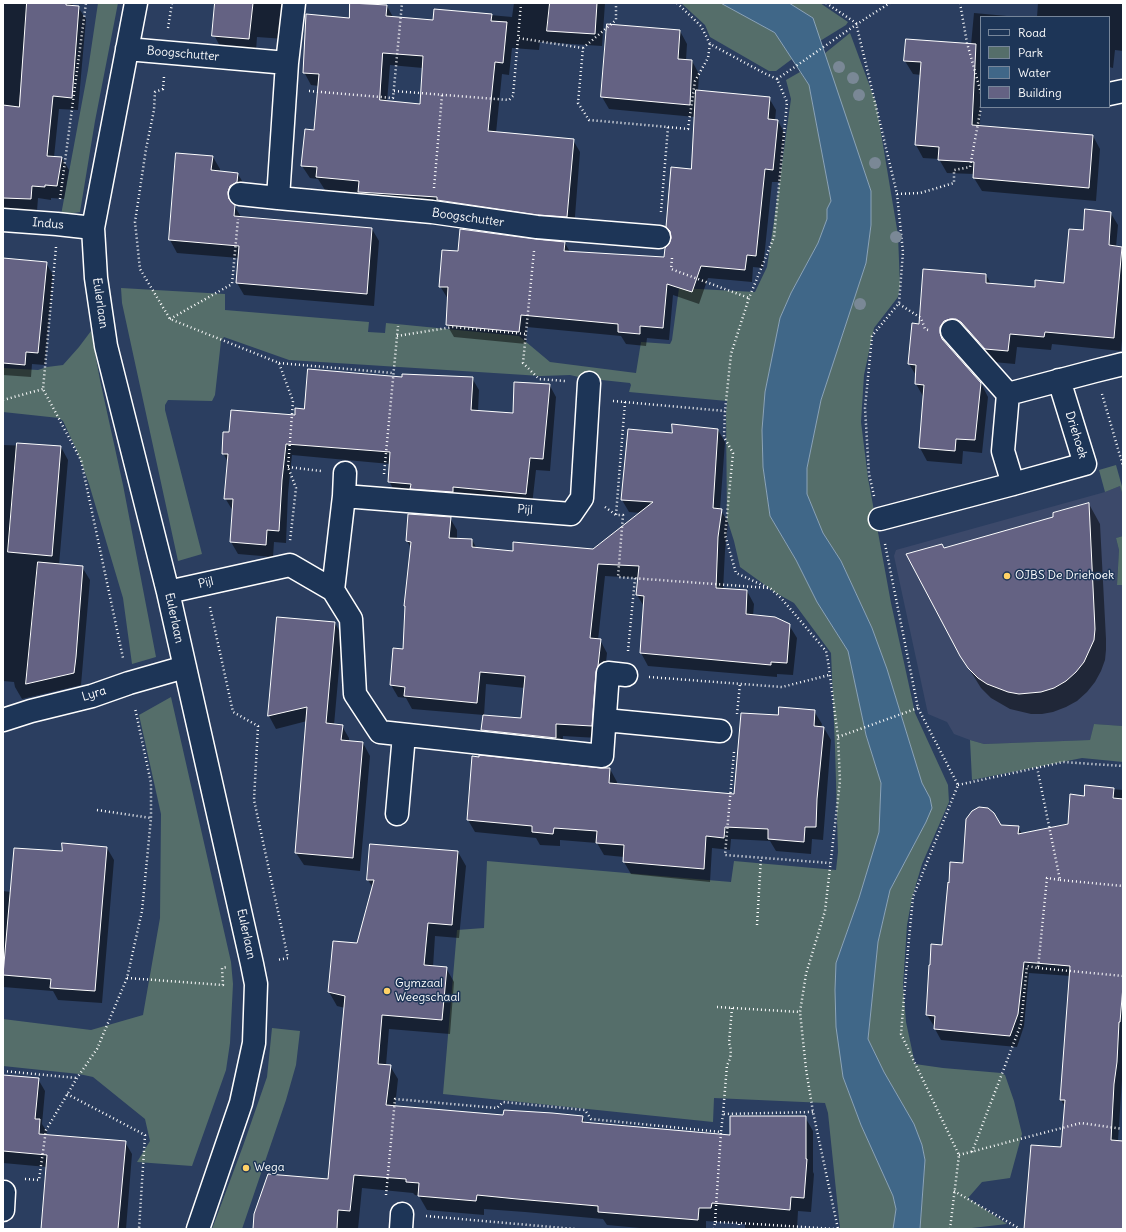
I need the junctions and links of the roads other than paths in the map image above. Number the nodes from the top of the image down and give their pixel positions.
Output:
1 (136, 3) edge
2 (294, 3) edge
3 (127, 49) junction
4 (287, 62) junction
5 (1123, 91) edge
6 (1110, 94) edge
7 (240, 194) road end
8 (278, 198) junction
9 (3, 220) edge
10 (93, 228) junction
11 (659, 237) road end
12 (952, 331) road end
13 (1123, 364) edge
14 (1059, 380) junction
15 (589, 383) road end
16 (1008, 394) junction
17 (345, 473) road end
18 (1013, 484) junction
19 (344, 496) junction
20 (880, 519) road end
21 (333, 590) junction
22 (168, 592) junction
23 (185, 667) junction
24 (626, 675) road end
25 (3, 720) edge
26 (605, 720) junction
27 (404, 735) junction
28 (727, 738) road end
29 (397, 814) dead end
30 (198, 1229) edge

1 - 3 street, Eulerlaan
2 - 4 street
3 - 4 street, Boogschutter
3 - 10 street, Eulerlaan
4 - 8 street
5 - 6 street
7 - 8 street, Boogschutter
8 - 11 street, Boogschutter
9 - 10 street, Indus
10 - 22 street, Eulerlaan
12 - 16 street
13 - 14 street
14 - 16 street
14 - 18 street, Driehoek
15 - 19 street, Pijl
16 - 18 street
17 - 19 street
18 - 20 street, Driehoek
19 - 21 street
21 - 22 street, Pijl
21 - 27 street
22 - 23 street, Eulerlaan
23 - 25 street, Lyra
23 - 30 street, Eulerlaan
24 - 26 street
26 - 27 street
26 - 28 street
27 - 29 street

